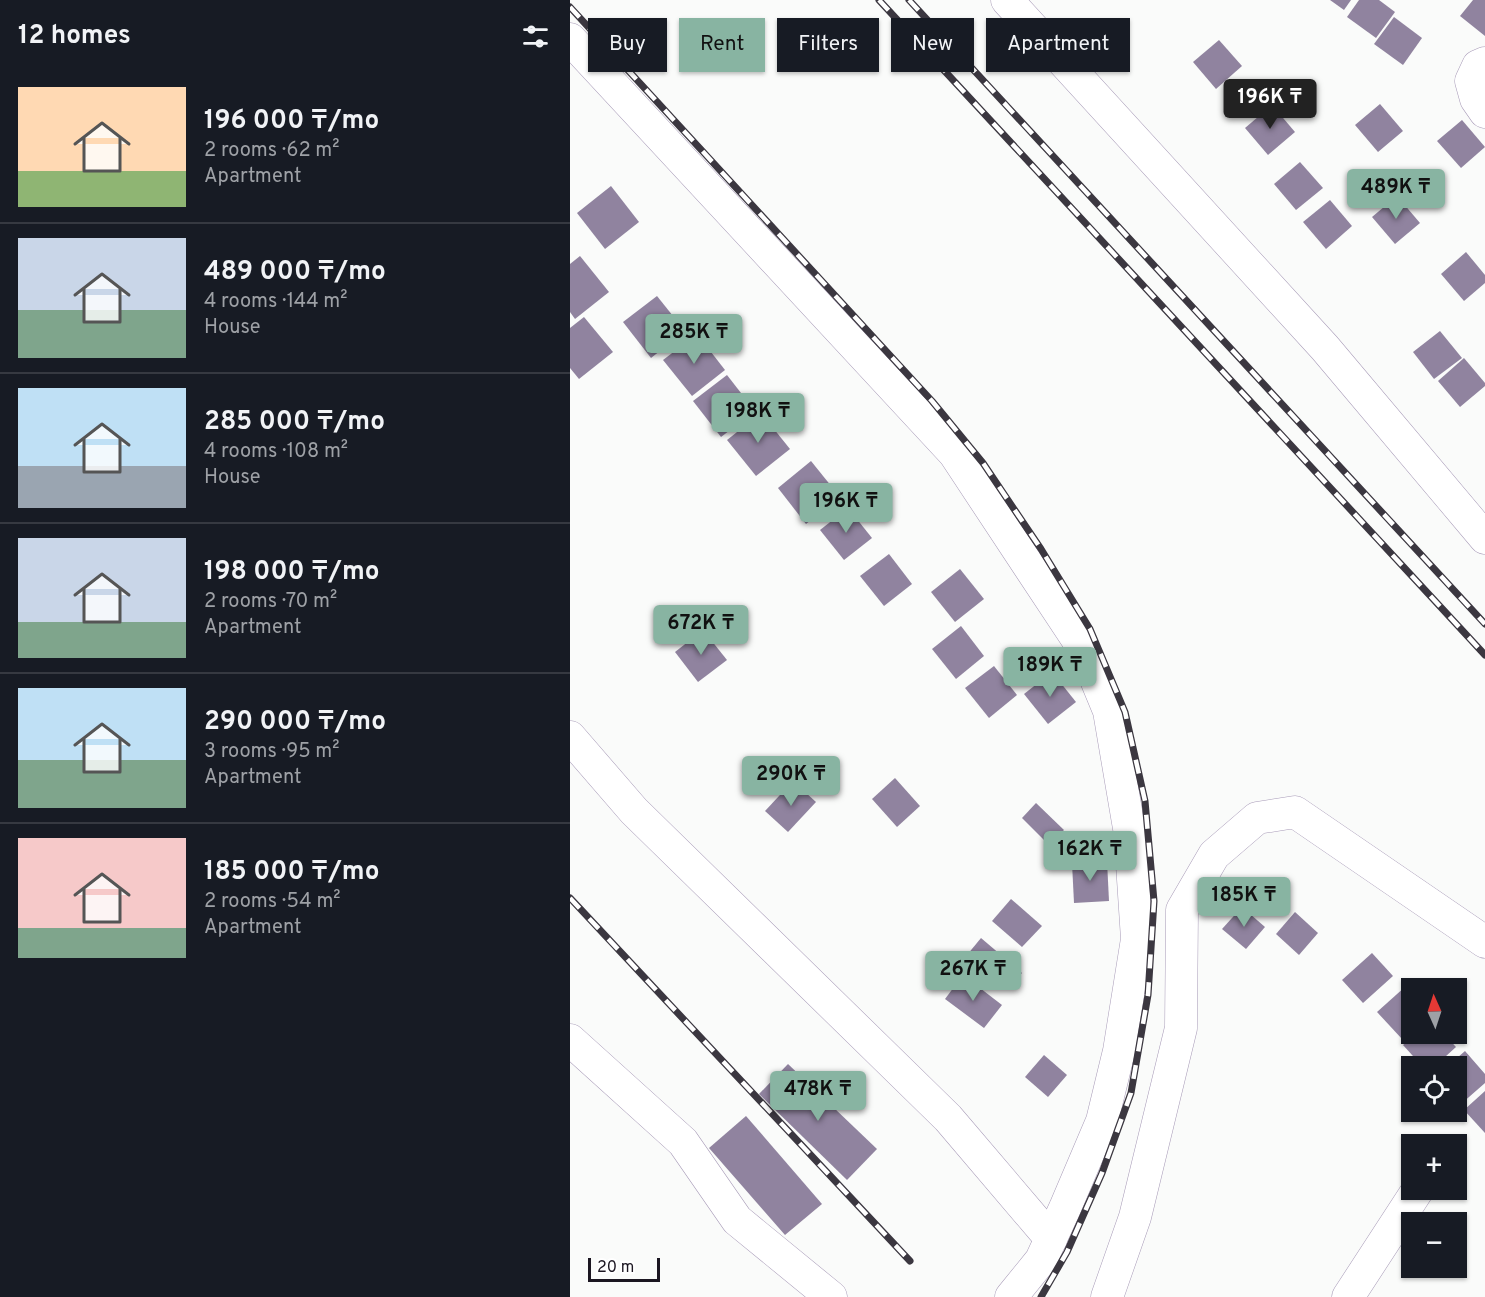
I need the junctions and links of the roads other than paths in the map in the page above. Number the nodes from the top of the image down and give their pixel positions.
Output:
1 (1007, 0) edge
2 (570, 39) edge
3 (1485, 63) edge
4 (1485, 112) edge
5 (1485, 538) edge
6 (570, 737) edge
7 (1485, 942) edge
8 (570, 1040) edge
9 (1411, 1200) edge
10 (1051, 1239) junction
11 (831, 1297) edge
12 (1011, 1297) edge
13 (1107, 1297) edge
14 (1347, 1297) edge

1 - 5 street
2 - 10 street
3 - 4 street
6 - 10 street
7 - 13 street
8 - 11 street
9 - 14 street
10 - 12 street

